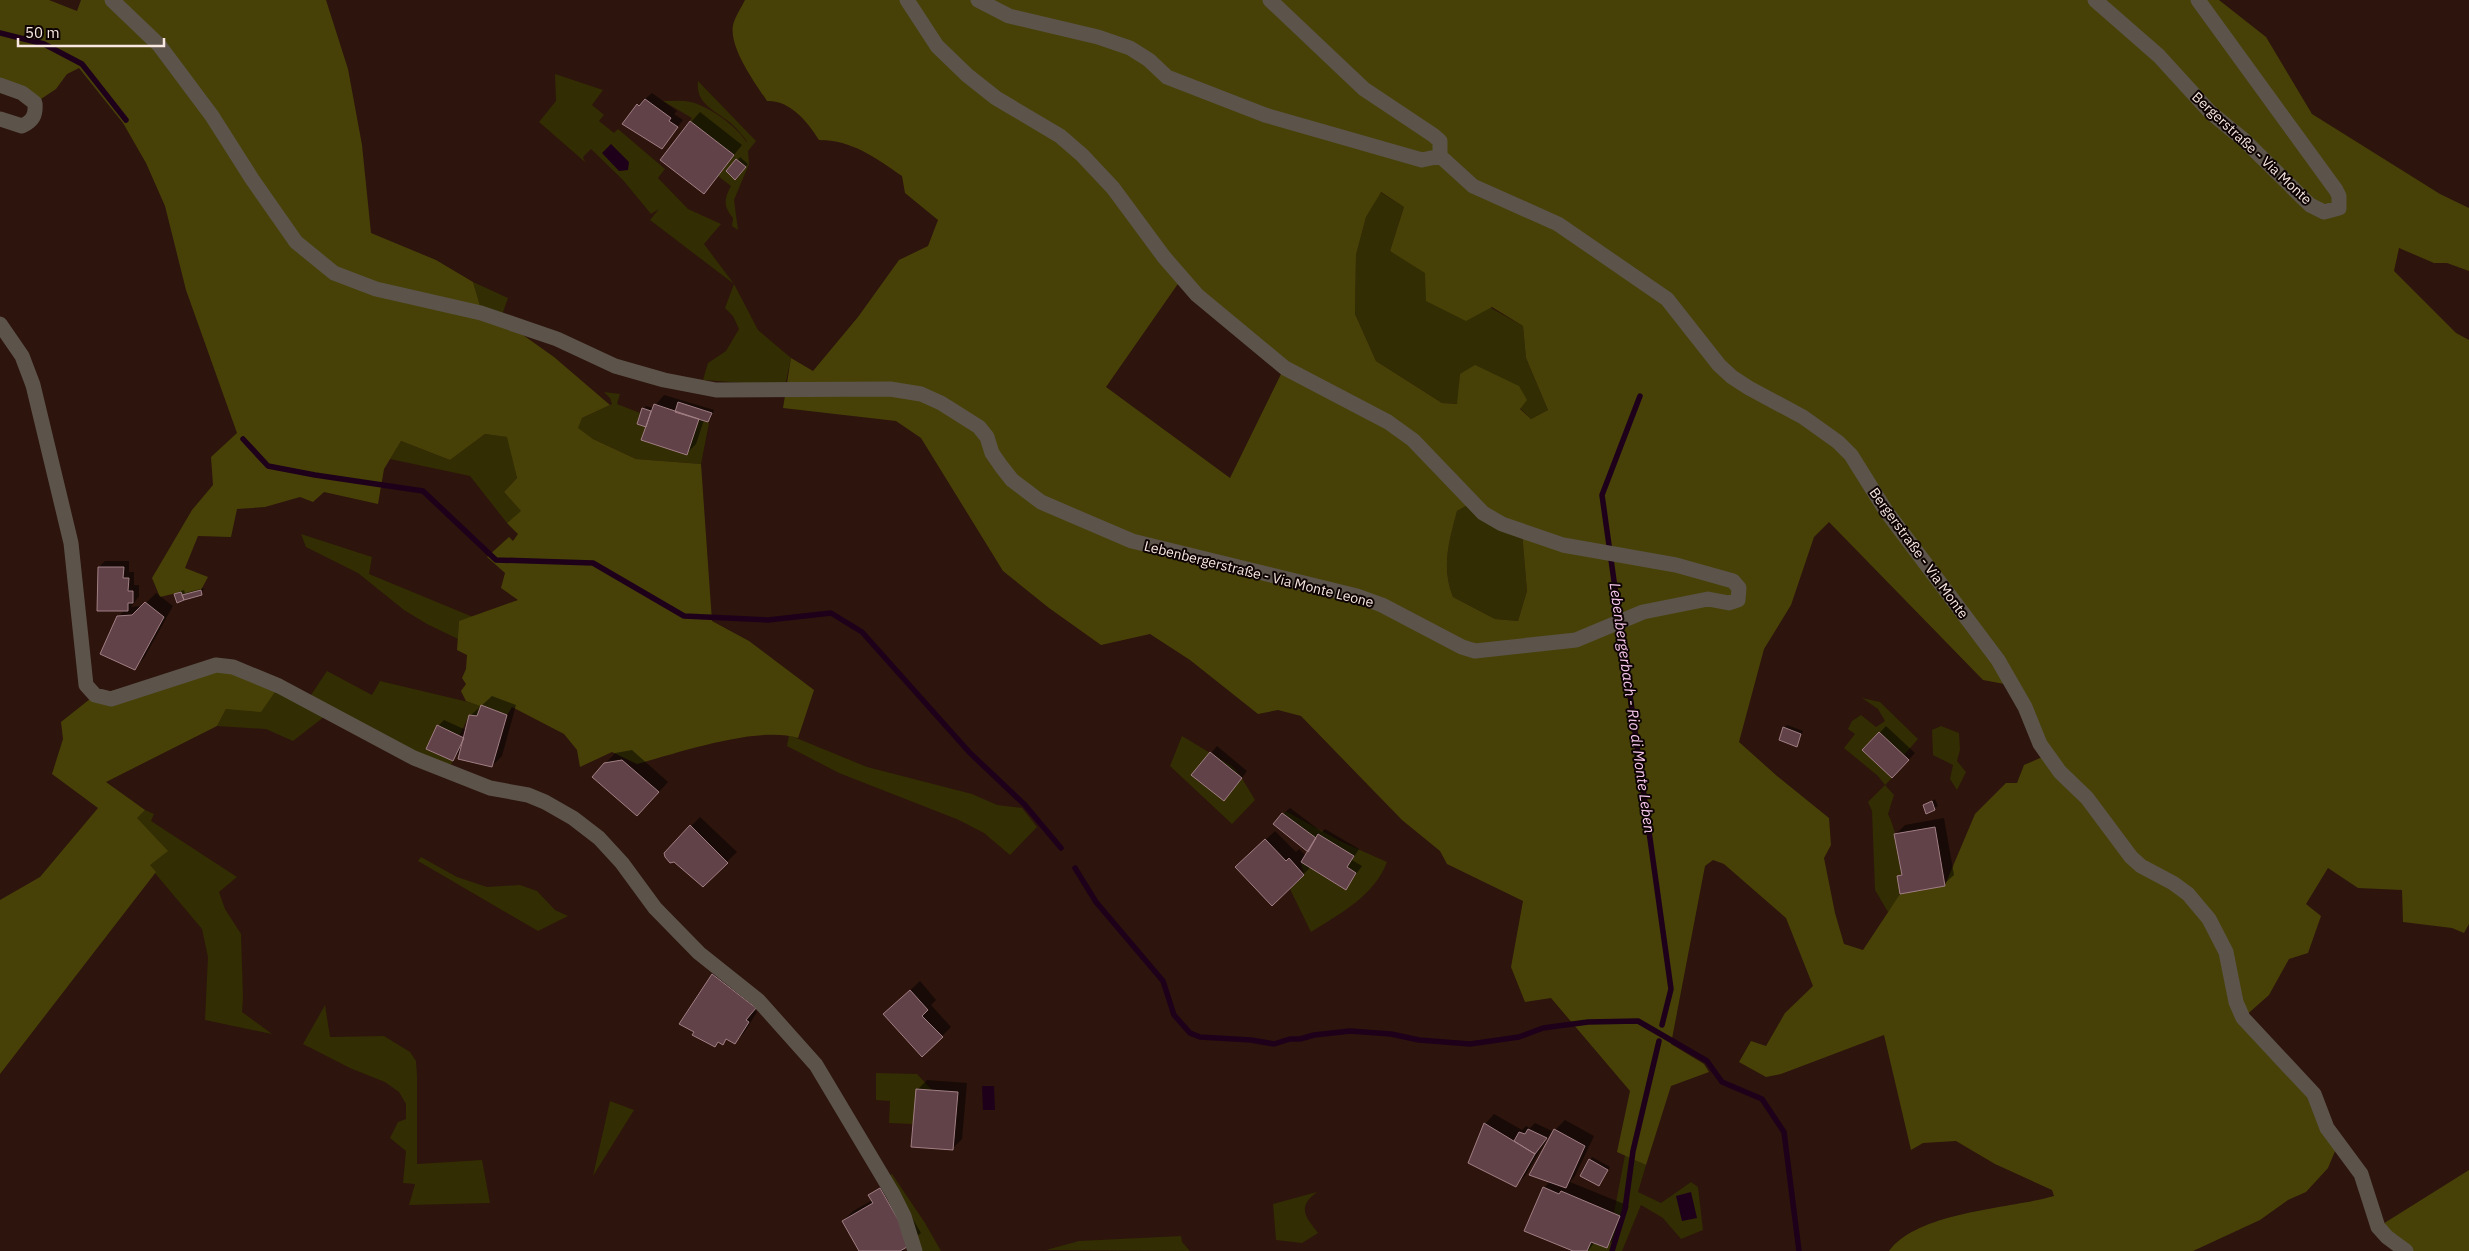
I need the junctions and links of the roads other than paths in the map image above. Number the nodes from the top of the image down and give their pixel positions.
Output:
1 (112, 0) edge
2 (907, 0) edge
3 (978, 0) edge
4 (1270, 0) edge
5 (2095, 0) edge
6 (2198, 0) edge
7 (0, 85) edge
8 (0, 119) edge
9 (1440, 156) junction
10 (0, 324) edge
11 (915, 1251) edge
12 (2406, 1251) edge

1 - 2 street, Lebenbergerstraße - Via Monte Leone
3 - 9 street
4 - 9 street, Bergerstraße - Via Monte
5 - 6 street, Bergerstraße - Via Monte
7 - 8 street
9 - 12 street, Bergerstraße - Via Monte
10 - 11 street

